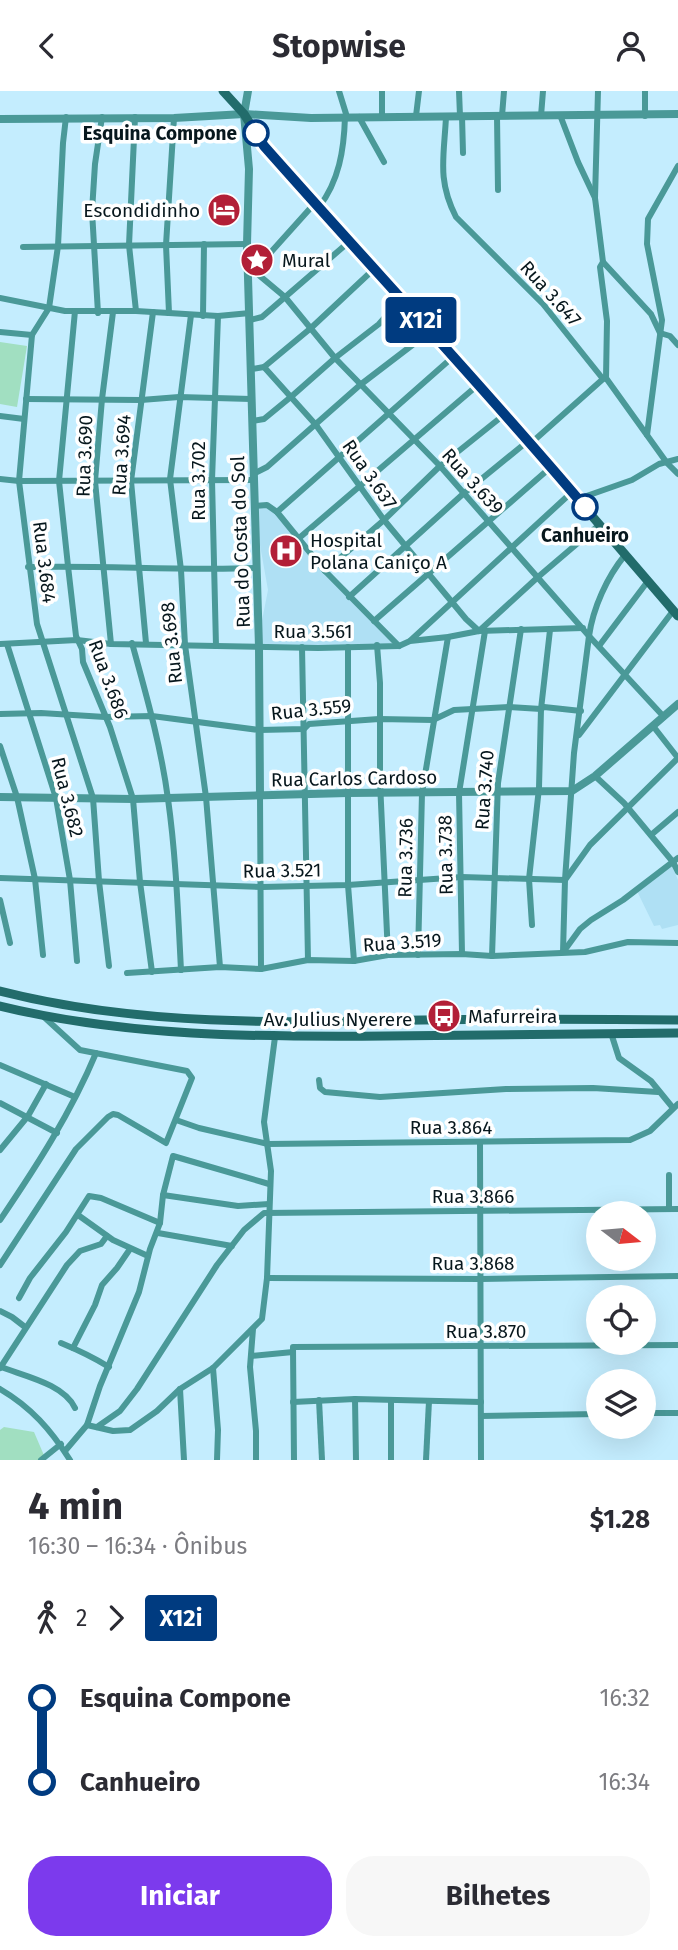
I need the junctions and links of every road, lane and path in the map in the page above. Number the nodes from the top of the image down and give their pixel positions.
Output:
1 (223, 91) edge
2 (248, 91) edge
3 (339, 91) edge
4 (382, 91) edge
5 (419, 91) edge
6 (459, 91) edge
7 (504, 91) edge
8 (543, 91) edge
9 (598, 91) edge
10 (645, 91) edge
11 (244, 114) junction
12 (678, 114) edge
13 (541, 115) junction
14 (560, 115) junction
15 (598, 115) junction
16 (645, 115) junction
17 (382, 116) junction
18 (416, 116) junction
19 (461, 116) junction
20 (500, 116) junction
21 (66, 117) junction
22 (102, 117) junction
23 (135, 117) junction
24 (346, 117) junction
25 (359, 117) junction
26 (446, 117) junction
27 (0, 118) edge
28 (174, 118) junction
29 (463, 153) dead end
30 (384, 162) dead end
31 (678, 166) edge
32 (499, 190) dead end
33 (596, 198) junction
34 (317, 205) junction
35 (351, 241) junction
36 (204, 244) junction
37 (247, 244) junction
38 (129, 245) junction
39 (166, 245) junction
40 (58, 246) junction
41 (96, 246) junction
42 (23, 247) dead end
43 (603, 262) junction
44 (374, 269) junction
45 (251, 271) junction
46 (285, 297) junction
47 (0, 298) edge
48 (400, 300) junction
49 (49, 308) junction
50 (75, 311) junction
51 (136, 311) junction
52 (113, 312) junction
53 (153, 312) junction
54 (98, 313) junction
55 (169, 313) junction
56 (191, 315) junction
57 (203, 316) junction
58 (218, 316) junction
59 (250, 317) junction
60 (311, 328) junction
61 (432, 330) junction
62 (0, 332) edge
63 (660, 333) junction
64 (32, 335) junction
65 (678, 345) edge
66 (454, 356) junction
67 (335, 358) junction
68 (264, 366) junction
69 (252, 369) junction
70 (605, 379) junction
71 (479, 384) junction
72 (360, 385) junction
73 (292, 396) junction
74 (179, 397) junction
75 (26, 398) junction
76 (67, 398) junction
77 (215, 398) junction
78 (102, 399) junction
79 (251, 399) junction
80 (141, 400) junction
81 (387, 413) junction
82 (505, 414) junction
83 (0, 416) edge
84 (24, 419) junction
85 (252, 421) junction
86 (316, 425) junction
87 (647, 435) junction
88 (415, 440) junction
89 (529, 443) junction
90 (339, 458) junction
91 (678, 459) edge
92 (667, 463) junction
93 (440, 466) junction
94 (551, 467) junction
95 (678, 474) edge
96 (253, 477) junction
97 (0, 479) edge
98 (170, 479) junction
99 (212, 480) junction
100 (19, 481) junction
101 (59, 481) junction
102 (94, 481) junction
103 (131, 481) junction
104 (358, 486) junction
105 (464, 494) junction
106 (575, 495) junction
107 (254, 506) junction
108 (277, 512) junction
109 (384, 520) junction
110 (488, 521) junction
111 (599, 525) junction
112 (298, 538) junction
113 (406, 547) junction
114 (512, 548) junction
115 (625, 555) junction
116 (28, 566) junction
117 (68, 566) junction
118 (103, 567) junction
119 (139, 567) junction
120 (255, 568) junction
121 (214, 569) junction
122 (181, 570) junction
123 (325, 571) junction
124 (428, 575) junction
125 (538, 577) junction
126 (648, 581) junction
127 (349, 597) junction
128 (453, 602) junction
129 (676, 614) edge
130 (374, 621) junction
131 (583, 628) junction
132 (521, 629) junction
133 (550, 630) junction
134 (482, 631) junction
135 (589, 636) junction
136 (449, 638) junction
137 (78, 640) junction
138 (410, 641) junction
139 (42, 643) junction
140 (111, 643) junction
141 (132, 643) junction
142 (146, 643) junction
143 (4, 644) edge
144 (185, 645) junction
145 (377, 645) junction
146 (216, 646) junction
147 (259, 646) junction
148 (399, 646) junction
149 (600, 646) junction
150 (302, 647) junction
151 (348, 647) junction
152 (625, 673) junction
153 (678, 704) edge
154 (509, 707) junction
155 (541, 709) junction
156 (472, 711) junction
157 (581, 711) junction
158 (28, 713) junction
159 (0, 714) edge
160 (66, 714) junction
161 (152, 716) junction
162 (105, 717) junction
163 (664, 717) junction
164 (379, 719) junction
165 (433, 720) junction
166 (348, 721) junction
167 (196, 723) junction
168 (653, 726) junction
169 (304, 729) junction
170 (259, 730) junction
171 (577, 737) junction
172 (0, 746) edge
173 (678, 758) edge
174 (595, 776) junction
175 (572, 791) junction
176 (348, 793) junction
177 (381, 793) junction
178 (422, 793) junction
179 (459, 793) junction
180 (498, 793) junction
181 (539, 793) junction
182 (306, 794) junction
183 (0, 796) edge
184 (260, 796) junction
185 (17, 797) junction
186 (206, 797) junction
187 (56, 798) junction
188 (93, 798) junction
189 (168, 798) junction
190 (133, 799) junction
191 (628, 807) junction
192 (678, 812) edge
193 (651, 835) junction
194 (676, 860) edge
195 (678, 872) edge
196 (0, 877) edge
197 (462, 877) junction
198 (495, 877) junction
199 (36, 879) junction
200 (529, 879) junction
201 (69, 880) junction
202 (565, 880) junction
203 (99, 881) junction
204 (386, 881) junction
205 (421, 881) junction
206 (140, 882) junction
207 (176, 884) junction
208 (212, 885) junction
209 (307, 885) junction
210 (348, 885) junction
211 (262, 887) junction
212 (0, 900) edge
213 (532, 925) dead end
214 (10, 943) dead end
215 (678, 943) edge
216 (563, 952) junction
217 (462, 954) junction
218 (43, 955) dead end
219 (388, 955) junction
220 (418, 955) junction
221 (492, 956) junction
222 (307, 960) junction
223 (77, 961) dead end
224 (354, 961) junction
225 (109, 966) dead end
226 (220, 967) junction
227 (261, 969) junction
228 (181, 970) junction
229 (152, 972) junction
230 (127, 973) dead end
231 (0, 991) edge
232 (0, 1006) edge
233 (43, 1015) junction
234 (594, 1019) junction
235 (678, 1020) edge
236 (594, 1033) junction
237 (611, 1033) junction
238 (678, 1033) edge
239 (275, 1037) junction
240 (96, 1053) junction
241 (0, 1065) edge
242 (319, 1080) dead end
243 (46, 1084) junction
244 (658, 1092) junction
245 (75, 1097) junction
246 (0, 1103) edge
247 (675, 1106) edge
248 (28, 1117) junction
249 (176, 1120) junction
250 (57, 1133) junction
251 (480, 1142) junction
252 (268, 1144) junction
253 (0, 1150) edge
254 (669, 1175) dead end
255 (269, 1184) junction
256 (163, 1195) junction
257 (269, 1208) junction
258 (669, 1209) junction
259 (678, 1209) edge
260 (480, 1212) junction
261 (78, 1215) junction
262 (0, 1220) edge
263 (160, 1223) junction
264 (158, 1233) junction
265 (107, 1236) junction
266 (232, 1246) junction
267 (130, 1249) junction
268 (148, 1256) junction
269 (0, 1265) edge
270 (678, 1276) edge
271 (267, 1277) junction
272 (481, 1279) junction
273 (19, 1298) dead end
274 (0, 1311) edge
275 (25, 1327) junction
276 (253, 1329) junction
277 (61, 1343) dead end
278 (678, 1345) edge
279 (481, 1347) junction
280 (73, 1348) junction
281 (293, 1349) junction
282 (251, 1356) junction
283 (0, 1367) edge
284 (108, 1367) junction
285 (213, 1368) junction
286 (0, 1389) edge
287 (180, 1389) junction
288 (355, 1399) junction
289 (319, 1400) junction
290 (391, 1401) junction
291 (429, 1401) junction
292 (293, 1402) junction
293 (481, 1402) junction
294 (75, 1408) dead end
295 (656, 1413) edge
296 (678, 1413) edge
297 (586, 1414) edge
298 (481, 1416) junction
299 (87, 1425) junction
300 (97, 1427) junction
301 (63, 1447) junction
302 (41, 1460) edge
303 (71, 1460) edge
304 (184, 1460) edge
305 (217, 1460) edge
306 (256, 1460) edge
307 (295, 1460) edge
308 (322, 1460) edge
309 (356, 1460) edge
310 (391, 1460) edge
311 (426, 1460) edge
312 (481, 1460) edge

1 - 11 main road
2 - 11 street, Rua do Costa do Sol
3 - 24 street
4 - 17 street
5 - 18 street
6 - 19 street
7 - 20 street
8 - 13 street
9 - 15 street
10 - 16 street
11 - 24 street
11 - 28 street
11 - 34 main road
11 - 37 street, Rua do Costa do Sol
12 - 16 street
13 - 14 street
13 - 20 street
14 - 15 street
14 - 33 street
15 - 16 street
15 - 33 street
17 - 18 street
17 - 25 street
18 - 26 street
19 - 20 street
19 - 26 street
19 - 29 street
20 - 32 street
21 - 22 street
21 - 27 street
21 - 40 street, Rua 3.684
22 - 23 street
22 - 41 street
23 - 28 street
23 - 38 street
24 - 25 street
24 - 34 street
25 - 30 street
26 - 70 street, Rua 3.647
28 - 39 street
31 - 63 street
33 - 43 street
34 - 35 main road
34 - 45 street
35 - 44 main road
35 - 46 street
36 - 37 street
36 - 39 street
36 - 57 street
37 - 45 street, Rua do Costa do Sol
38 - 39 street
38 - 41 street
38 - 51 street
39 - 55 street
40 - 41 street
40 - 42 street
40 - 49 street, Rua 3.684
41 - 54 street
43 - 63 street
43 - 70 street
44 - 48 main road
44 - 60 street
45 - 46 street, Rua 3.639
45 - 59 street, Rua do Costa do Sol
46 - 59 street
46 - 60 street, Rua 3.639
47 - 49 street
48 - 61 main road
48 - 67 street
49 - 50 street
49 - 64 street, Rua 3.684
50 - 54 street
50 - 76 street, Rua 3.686
51 - 52 street
51 - 53 street
52 - 54 street
52 - 78 street, Rua 3.690
53 - 55 street
53 - 80 street, Rua 3.694
55 - 56 street
56 - 57 street
56 - 74 street, Rua 3.698
57 - 58 street
58 - 59 street
58 - 77 street, Rua 3.702
59 - 69 street, Rua do Costa do Sol
60 - 67 street, Rua 3.639
60 - 68 street
61 - 66 main road
61 - 72 street
62 - 64 street
63 - 65 street
63 - 87 street
64 - 75 street, Rua 3.684
66 - 71 main road
66 - 81 street
67 - 72 street, Rua 3.639
67 - 73 street
68 - 69 street
68 - 73 street, Rua 3.637
69 - 79 street, Rua do Costa do Sol
70 - 87 street, Rua 3.647
70 - 89 street
71 - 82 main road
71 - 88 street
72 - 81 street, Rua 3.639
72 - 86 street
73 - 85 street
73 - 86 street, Rua 3.637
74 - 77 street
74 - 80 street
74 - 98 street, Rua 3.698
75 - 76 street
75 - 84 street, Rua 3.684
76 - 78 street
76 - 101 street, Rua 3.686
77 - 79 street
77 - 99 street, Rua 3.702
78 - 80 street
78 - 102 street, Rua 3.690
79 - 85 street, Rua do Costa do Sol
80 - 103 street, Rua 3.694
81 - 88 street, Rua 3.639
81 - 90 street
82 - 89 main road
82 - 93 street
83 - 84 street
84 - 100 street, Rua 3.684
85 - 96 street, Rua do Costa do Sol
86 - 90 street, Rua 3.637
86 - 96 street
87 - 92 street, Rua 3.647
88 - 93 street, Rua 3.639
88 - 104 street
89 - 94 main road
89 - 105 street
90 - 104 street, Rua 3.637
90 - 108 street
91 - 92 street
92 - 95 street, Rua 3.647
92 - 106 street
93 - 105 street, Rua 3.639
93 - 109 street
94 - 106 main road
94 - 110 street
96 - 99 street
96 - 107 street, Rua do Costa do Sol
97 - 100 street
98 - 99 street
98 - 103 street
98 - 122 street, Rua 3.698
99 - 121 street, Rua 3.702
100 - 101 street
100 - 116 street, Rua 3.684
101 - 102 street
101 - 117 street, Rua 3.686
102 - 103 street
102 - 118 street, Rua 3.690
103 - 119 street, Rua 3.694
104 - 109 street, Rua 3.637
104 - 112 street
105 - 110 street, Rua 3.639
105 - 113 street
106 - 111 main road
106 - 114 street
107 - 108 street
107 - 120 street, Rua do Costa do Sol
108 - 112 street
109 - 113 street, Rua 3.637
109 - 123 street
110 - 114 street, Rua 3.639
110 - 124 street
111 - 115 main road
111 - 125 street
112 - 123 street
113 - 124 street, Rua 3.637
113 - 127 street
114 - 125 street, Rua 3.639
114 - 128 street
115 - 126 main road
115 - 135 street
116 - 117 street
116 - 139 street, Rua 3.684
117 - 118 street
117 - 137 street, Rua 3.686
118 - 119 street
118 - 140 street, Rua 3.690
119 - 122 street
119 - 142 street, Rua 3.694
120 - 121 street
120 - 147 street, Rua do Costa do Sol
121 - 122 street
121 - 146 street, Rua 3.702
122 - 144 street, Rua 3.698
123 - 127 street
124 - 128 street, Rua 3.637
124 - 130 street
125 - 131 street, Rua 3.639
125 - 134 street
126 - 129 main road
126 - 149 street
127 - 130 street
128 - 134 street, Rua 3.637
128 - 138 street
129 - 152 street
130 - 148 street
131 - 133 street, Rua 3.561
131 - 135 street, Rua 3.639
132 - 133 street, Rua 3.561
132 - 134 street, Rua 3.561
132 - 154 street, Rua 3.740
133 - 155 street
134 - 136 street, Rua 3.561
134 - 156 street, Rua 3.738
135 - 149 street, Rua 3.639
135 - 157 street
136 - 138 street, Rua 3.561
136 - 165 street, Rua 3.736
137 - 139 street, Rua 3.561
137 - 140 street, Rua 3.561
137 - 162 street, Rua 3.686
138 - 148 street, Rua 3.561
139 - 143 street, Rua 3.561
139 - 160 street, Rua 3.684
140 - 141 street, Rua 3.561
141 - 142 street, Rua 3.561
141 - 161 street
142 - 144 street, Rua 3.561
143 - 158 street, Rua 3.682
144 - 146 street, Rua 3.561
144 - 167 street, Rua 3.698
145 - 148 street, Rua 3.561
145 - 151 street, Rua 3.561
145 - 164 street
146 - 147 street, Rua 3.561
147 - 150 street, Rua 3.561
147 - 170 street, Rua do Costa do Sol
149 - 152 street, Rua 3.639
150 - 151 street, Rua 3.561
150 - 169 street
151 - 166 street
152 - 163 street, Rua 3.639
152 - 171 street
153 - 163 street, Rua Carlos Cardoso
154 - 155 street, Rua 3.559
154 - 156 street, Rua 3.559
154 - 180 street, Rua 3.740
155 - 157 street, Rua 3.559
155 - 181 street
156 - 165 street, Rua 3.559
156 - 179 street, Rua 3.738
157 - 171 street
158 - 159 street, Rua 3.559
158 - 160 street, Rua 3.559
158 - 187 street, Rua 3.682
160 - 162 street, Rua 3.559
160 - 188 street, Rua 3.684
161 - 162 street, Rua 3.559
161 - 167 street, Rua 3.559
161 - 189 street
162 - 190 street, Rua 3.686
163 - 168 street, Rua Carlos Cardoso
164 - 165 street, Rua 3.559
164 - 166 street, Rua 3.559
164 - 177 street
165 - 178 street, Rua 3.736
166 - 169 street, Rua 3.559
166 - 176 street
167 - 170 street, Rua 3.559
167 - 186 street, Rua 3.698
168 - 173 street
168 - 174 street, Rua Carlos Cardoso
169 - 170 street, Rua 3.559
169 - 182 street
170 - 184 street, Rua do Costa do Sol
171 - 175 street
172 - 185 street
173 - 191 street
174 - 175 street, Rua Carlos Cardoso
174 - 191 street
175 - 181 street, Rua Carlos Cardoso
175 - 202 street
176 - 177 street, Rua Carlos Cardoso
176 - 182 street, Rua Carlos Cardoso
176 - 210 street
177 - 178 street, Rua Carlos Cardoso
177 - 204 street
178 - 179 street, Rua Carlos Cardoso
178 - 205 street, Rua 3.736
179 - 180 street, Rua Carlos Cardoso
179 - 197 street, Rua 3.738
180 - 181 street, Rua Carlos Cardoso
180 - 198 street, Rua 3.740
181 - 200 street
182 - 184 street, Rua Carlos Cardoso
182 - 209 street
183 - 185 street, Rua Carlos Cardoso
184 - 186 street, Rua Carlos Cardoso
184 - 211 street, Rua do Costa do Sol
185 - 187 street, Rua Carlos Cardoso
185 - 199 street
186 - 189 street, Rua Carlos Cardoso
186 - 208 street, Rua 3.698
187 - 188 street, Rua Carlos Cardoso
187 - 201 street, Rua 3.682
188 - 190 street, Rua Carlos Cardoso
188 - 203 street, Rua 3.684
189 - 190 street, Rua Carlos Cardoso
189 - 207 street
190 - 206 street, Rua 3.686
191 - 193 street
191 - 202 street
192 - 193 street
193 - 194 street
194 - 195 street
194 - 216 street
196 - 199 street, Rua 3.521
197 - 198 street, Rua 3.521
197 - 205 street, Rua 3.521
197 - 217 street, Rua 3.738
198 - 200 street, Rua 3.521
198 - 221 street, Rua 3.740
199 - 201 street, Rua 3.521
199 - 218 street
200 - 202 street, Rua 3.521
200 - 213 street
201 - 203 street, Rua 3.521
201 - 223 street, Rua 3.682
202 - 216 street
203 - 206 street, Rua 3.521
203 - 225 street, Rua 3.684
204 - 205 street, Rua 3.521
204 - 210 street, Rua 3.521
204 - 219 street
205 - 220 street, Rua 3.736
206 - 207 street, Rua 3.521
206 - 229 street, Rua 3.686
207 - 208 street, Rua 3.521
207 - 228 street
208 - 211 street, Rua 3.521
208 - 226 street, Rua 3.698
209 - 210 street, Rua 3.521
209 - 211 street, Rua 3.521
209 - 222 street
210 - 224 street
211 - 227 street, Rua do Costa do Sol
212 - 214 street
215 - 216 street, Rua 3.519
216 - 221 street, Rua 3.519
217 - 220 street, Rua 3.519
217 - 221 street, Rua 3.519
219 - 220 street, Rua 3.519
219 - 224 street, Rua 3.519
222 - 224 street, Rua 3.519
222 - 227 street, Rua 3.519
226 - 227 street, Rua 3.519
226 - 228 street, Rua 3.519
228 - 229 street, Rua 3.519
229 - 230 street, Rua 3.519
231 - 234 main road, Av. Julius Nyerere
232 - 233 main road, Av. Julius Nyerere
233 - 239 main road, Av. Julius Nyerere
233 - 240 street
234 - 235 main road, Av. Julius Nyerere
234 - 236 main road
236 - 237 main road, Av. Julius Nyerere
236 - 239 main road, Av. Julius Nyerere
237 - 238 main road, Av. Julius Nyerere
237 - 244 street
239 - 252 street
240 - 245 street
240 - 249 street
241 - 243 street
242 - 244 street
243 - 245 street
243 - 248 street
244 - 247 street
245 - 250 street
246 - 248 street
247 - 251 street, Rua 3.864
248 - 250 street
248 - 253 street
249 - 252 street, Rua 3.864
249 - 269 street
250 - 262 street
251 - 252 street, Rua 3.864
251 - 260 street
252 - 255 street
254 - 258 street
255 - 256 street
255 - 257 street
256 - 257 street, Rua 3.866
256 - 263 street
257 - 260 street, Rua 3.866
257 - 266 street
257 - 271 street
258 - 259 street, Rua 3.866
258 - 260 street, Rua 3.866
260 - 272 street
261 - 263 street
261 - 265 street
261 - 273 street
263 - 264 street
264 - 266 street
264 - 268 street
265 - 267 street
265 - 275 street
266 - 300 street
267 - 268 street
267 - 280 street
268 - 284 street
270 - 272 street, Rua 3.868
271 - 272 street, Rua 3.868
271 - 276 street
272 - 279 street
274 - 275 street
275 - 283 street
276 - 282 street
276 - 285 street
277 - 280 street
278 - 279 street, Rua 3.870
279 - 281 street, Rua 3.870
279 - 293 street
280 - 284 street
281 - 282 street, Rua 3.870
281 - 292 street
282 - 306 street
283 - 294 street
284 - 299 street
285 - 287 street
285 - 305 street
286 - 301 street
287 - 300 street
287 - 304 street
288 - 289 street
288 - 290 street
288 - 309 street
289 - 292 street
289 - 308 street
290 - 291 street
290 - 310 street
291 - 293 street
291 - 311 street
292 - 307 street
293 - 298 street
295 - 296 street
297 - 298 street
298 - 312 street
299 - 300 street
299 - 301 street
301 - 302 street
301 - 303 street

